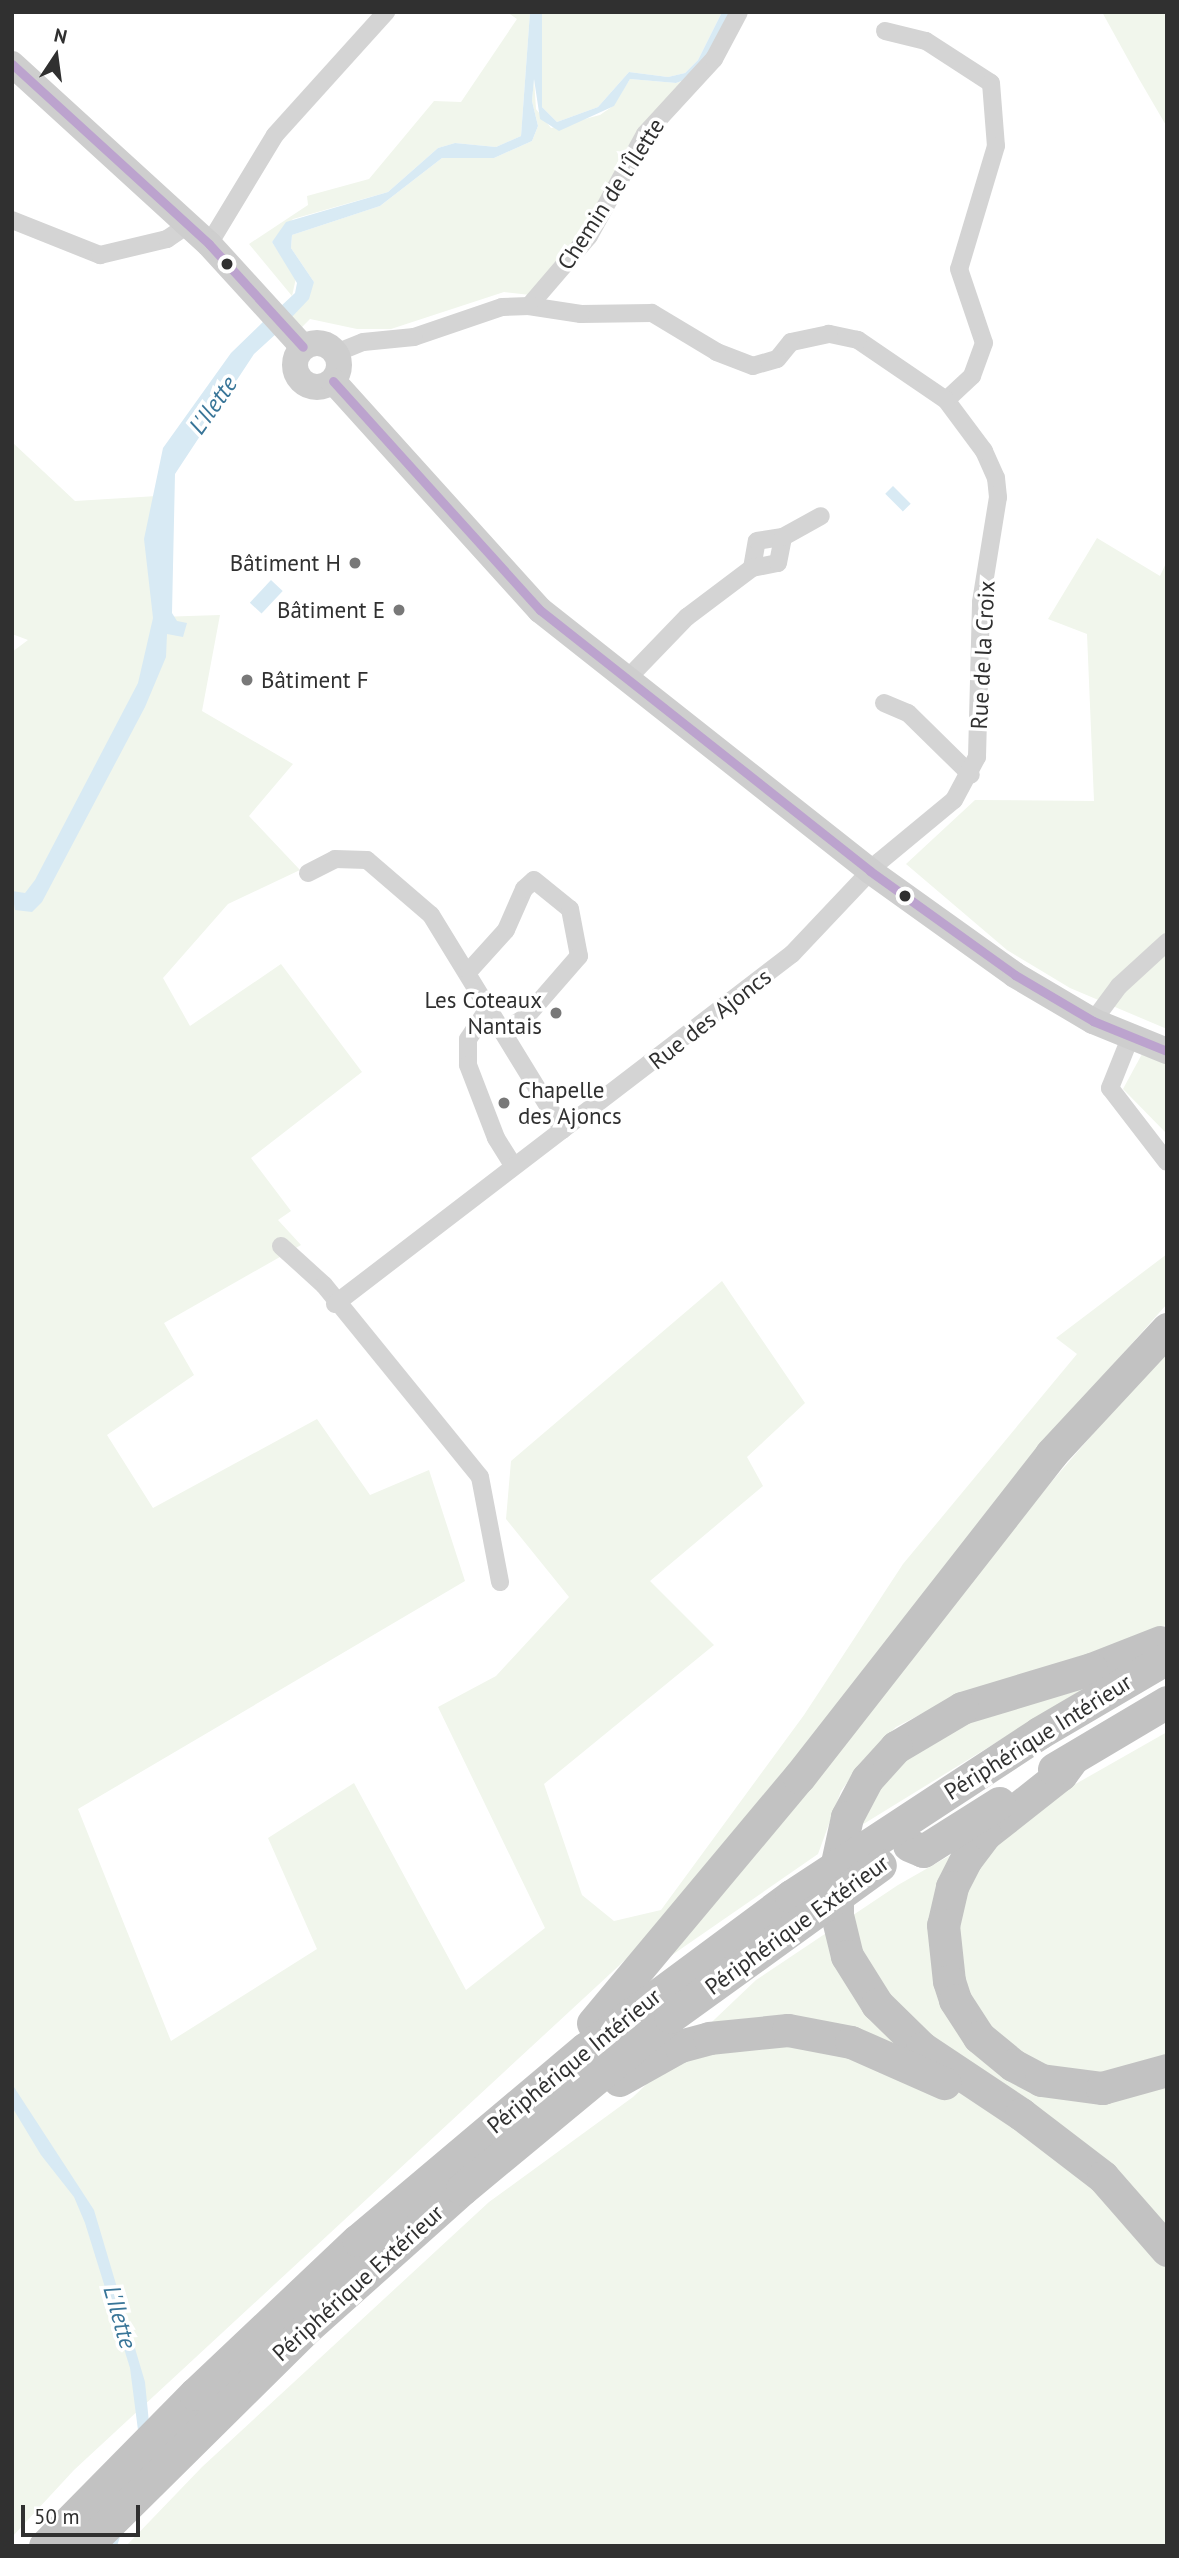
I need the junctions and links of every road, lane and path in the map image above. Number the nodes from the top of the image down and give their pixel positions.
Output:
1 (386, 12) edge
2 (739, 12) edge
3 (885, 31) dead end
4 (12, 64) edge
5 (12, 220) edge
6 (186, 226) junction
7 (209, 244) junction
8 (529, 306) junction
9 (303, 347) junction
10 (336, 353) junction
11 (333, 381) junction
12 (946, 400) junction
13 (821, 516) dead end
14 (783, 537) junction
15 (751, 568) junction
16 (628, 678) junction
17 (884, 703) dead end
18 (971, 775) junction
19 (870, 870) junction
20 (308, 873) dead end
21 (1167, 942) edge
22 (469, 971) junction
23 (489, 1007) junction
24 (1093, 1021) junction
25 (502, 1032) junction
26 (1130, 1038) junction
27 (1167, 1051) edge
28 (562, 1130) junction
29 (1167, 1162) edge
30 (513, 1165) junction
31 (281, 1246) dead end
32 (335, 1304) junction
33 (1167, 1329) edge
34 (500, 1582) dead end
35 (1167, 1639) edge
36 (1167, 1658) edge
37 (1167, 1683) edge
38 (1167, 1703) edge
39 (1072, 1759) junction
40 (909, 1845) junction
41 (1167, 2070) edge
42 (536, 2126) junction
43 (472, 2142) junction
44 (1082, 2161) junction
45 (1167, 2250) edge
46 (175, 2435) junction
47 (45, 2546) edge
48 (86, 2546) edge

1 - 7 street
2 - 8 street, Chemin de l'Îlette
3 - 12 street
4 - 6 street
5 - 6 street
6 - 7 street
7 - 9 street
8 - 10 street, Rue de la Croix
8 - 12 street, Rue de la Croix
9 - 10 street
9 - 11 street
10 - 11 street
11 - 16 street
12 - 18 street, Rue de la Croix
13 - 14 street
14 - 15 street
14 - 15 street
15 - 16 street
16 - 19 street
17 - 18 street
18 - 19 street, Rue de la Croix
19 - 24 street
19 - 28 street, Rue des Ajoncs
20 - 22 street
21 - 24 street
22 - 23 street
22 - 25 street
23 - 25 street
23 - 30 street
24 - 26 street
25 - 28 street
26 - 27 street
26 - 29 street
28 - 30 street, Rue des Ajoncs
30 - 32 street, Rue des Ajoncs
31 - 32 street
32 - 34 street
33 - 43 highway
35 - 44 highway
36 - 43 highway, Périphérique Intérieur
37 - 40 highway, Périphérique Extérieur
38 - 39 highway
39 - 40 highway
39 - 41 highway
40 - 42 highway, Périphérique Extérieur
42 - 44 highway
42 - 46 highway, Périphérique Extérieur
43 - 46 highway, Périphérique Intérieur
44 - 45 highway
46 - 47 highway, Périphérique Intérieur
46 - 48 highway, Périphérique Extérieur

